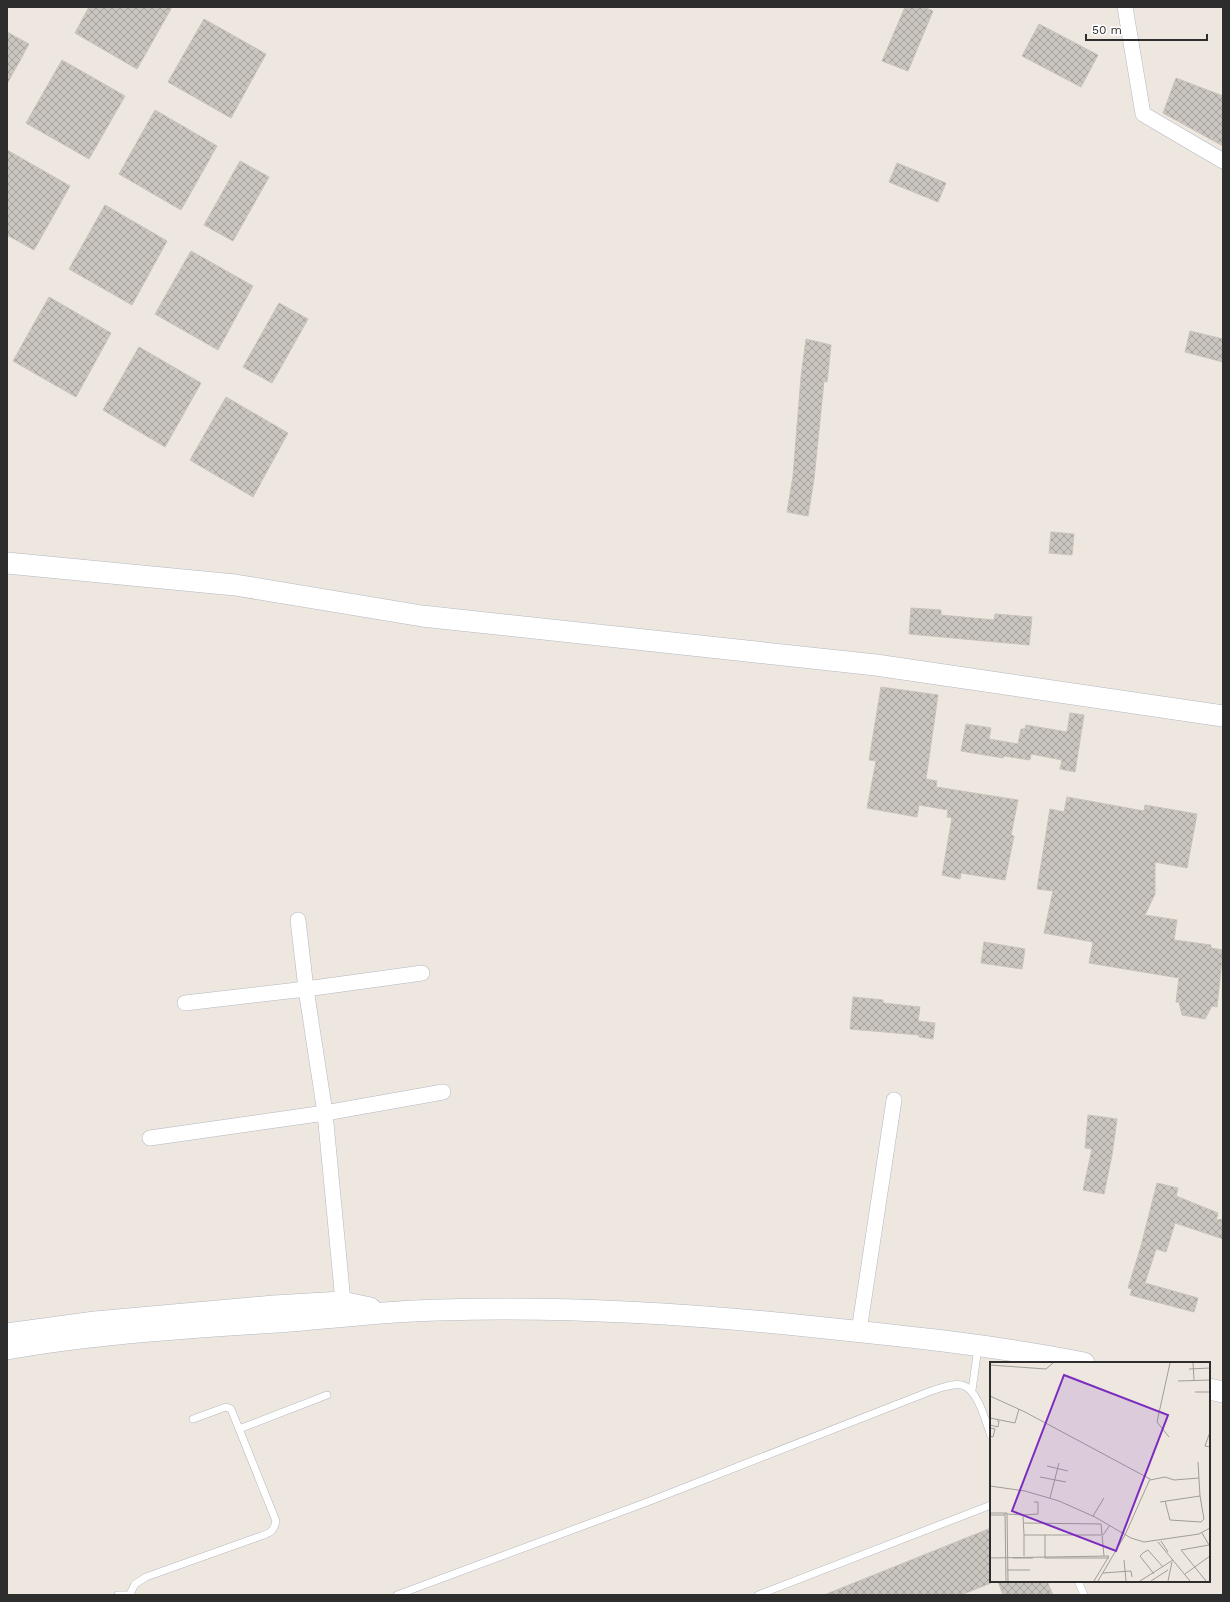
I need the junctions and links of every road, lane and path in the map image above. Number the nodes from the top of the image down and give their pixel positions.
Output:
1 (1125, 7) edge
2 (1223, 161) edge
3 (7, 563) edge
4 (1223, 716) edge
5 (298, 920) dead end
6 (422, 972) dead end
7 (306, 989) junction
8 (185, 1002) dead end
9 (444, 1092) dead end
10 (894, 1100) dead end
11 (325, 1113) junction
12 (150, 1138) dead end
13 (344, 1310) junction
14 (859, 1331) junction
15 (7, 1334) edge
16 (7, 1349) edge
17 (978, 1352) junction
18 (1060, 1361) edge
19 (1072, 1362) edge
20 (1210, 1389) edge
21 (972, 1390) junction
22 (1223, 1392) edge
23 (327, 1395) dead end
24 (193, 1419) dead end
25 (239, 1429) junction
26 (990, 1434) edge
27 (990, 1505) edge
28 (1078, 1582) edge
29 (118, 1595) edge
30 (130, 1595) edge
31 (397, 1595) edge
32 (758, 1595) edge
33 (1084, 1595) edge

1 - 2 street
3 - 4 main road
5 - 7 street
6 - 7 street
7 - 8 street
7 - 11 street
9 - 11 street
10 - 14 street
11 - 12 street
11 - 13 street
13 - 14 main road
13 - 15 main road
13 - 16 main road
14 - 17 main road
17 - 18 main road
17 - 21 lane
18 - 19 main road
20 - 22 main road
21 - 26 lane
21 - 31 lane
23 - 25 lane
24 - 25 lane
25 - 30 lane
27 - 32 lane
28 - 33 lane
29 - 30 lane

